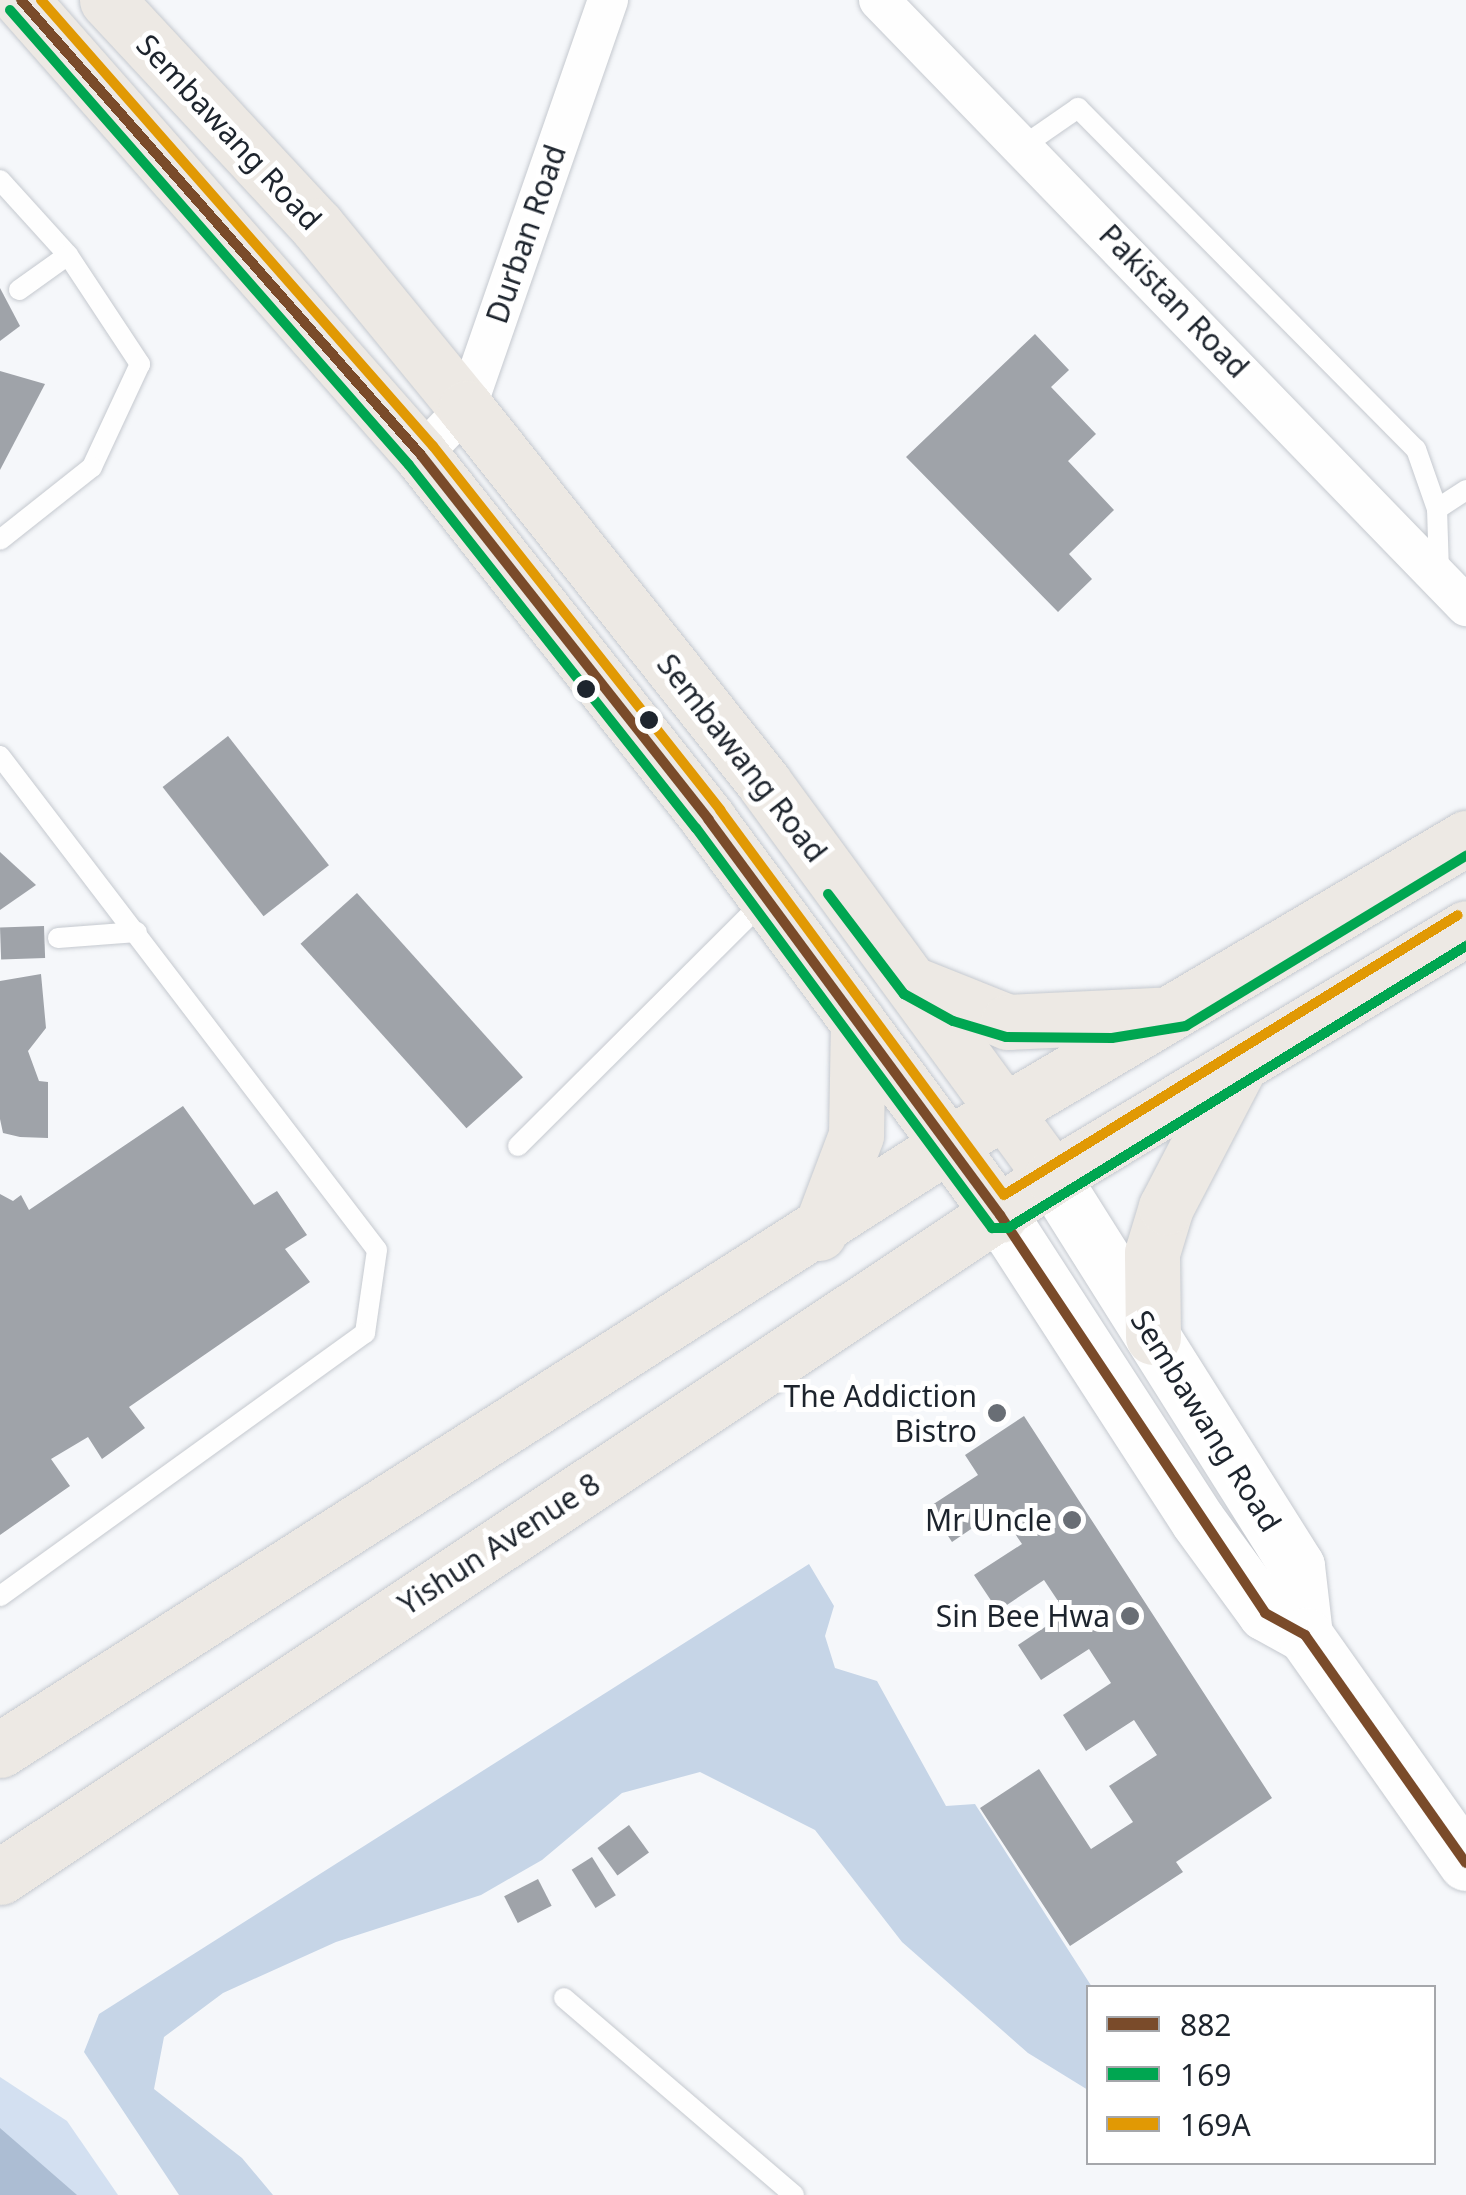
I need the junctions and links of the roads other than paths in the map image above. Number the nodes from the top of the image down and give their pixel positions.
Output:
1 (21, 0) edge
2 (107, 0) edge
3 (608, 0) edge
4 (878, 0) edge
5 (1024, 146) junction
6 (0, 180) edge
7 (68, 255) junction
8 (19, 290) dead end
9 (466, 408) junction
10 (421, 455) junction
11 (1466, 490) edge
12 (1438, 509) junction
13 (0, 540) edge
14 (1440, 574) junction
15 (1466, 606) edge
16 (0, 756) edge
17 (1466, 838) edge
18 (767, 898) junction
19 (1466, 928) edge
20 (137, 932) junction
21 (58, 938) dead end
22 (915, 984) junction
23 (1178, 1012) junction
24 (858, 1022) junction
25 (1240, 1067) junction
26 (1010, 1110) junction
27 (949, 1144) junction
28 (518, 1146) dead end
29 (1052, 1177) junction
30 (1000, 1215) junction
31 (819, 1233) junction
32 (1153, 1337) junction
33 (0, 1596) edge
34 (1306, 1635) junction
35 (0, 1750) edge
36 (1466, 1863) edge
37 (0, 1877) edge
38 (564, 1998) dead end
39 (794, 2195) edge

1 - 10 main road, Sembawang Road
2 - 9 main road, Sembawang Road
3 - 9 street, Durban Road
4 - 5 street, Pakistan Road
5 - 12 lane
5 - 14 street, Pakistan Road
6 - 7 lane
7 - 8 lane
7 - 13 lane
9 - 10 street, Durban Road
9 - 22 main road, Sembawang Road
10 - 18 main road, Sembawang Road
11 - 12 lane
12 - 14 lane
14 - 15 street, Pakistan Road
16 - 20 lane
17 - 23 main road
18 - 24 main road, Sembawang Road
18 - 28 lane
19 - 25 main road, Yishun Avenue 8
20 - 21 lane
20 - 33 lane
22 - 23 main road
22 - 26 main road, Sembawang Road
23 - 26 main road
24 - 27 main road, Sembawang Road
24 - 31 main road
25 - 29 main road, Yishun Avenue 8
25 - 32 main road
26 - 27 main road
26 - 29 main road, Sembawang Road
27 - 30 main road, Sembawang Road
27 - 31 main road
29 - 30 main road, Yishun Avenue 8
29 - 32 street, Sembawang Road
30 - 34 street, Sembawang Road
30 - 37 main road, Yishun Avenue 8
31 - 35 main road
32 - 34 street, Sembawang Road
34 - 36 street, Sembawang Road
38 - 39 lane

